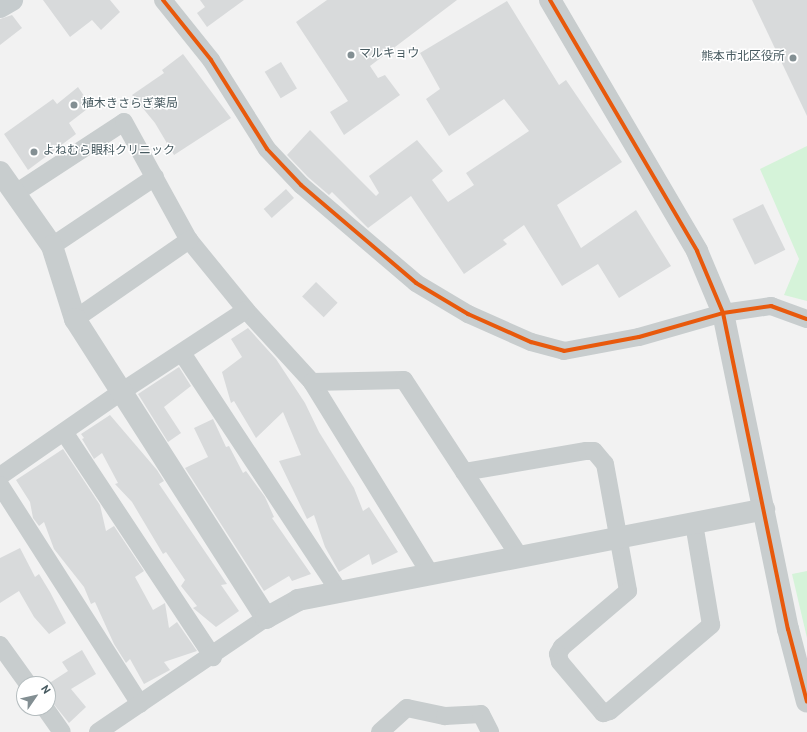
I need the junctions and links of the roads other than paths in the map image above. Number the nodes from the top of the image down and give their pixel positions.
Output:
1 (12, 0) edge
2 (162, 0) edge
3 (550, 0) edge
4 (0, 7) edge
5 (0, 172) edge
6 (154, 178) junction
7 (14, 194) junction
8 (189, 240) junction
9 (52, 246) junction
10 (246, 310) junction
11 (723, 313) junction
12 (75, 319) junction
13 (807, 319) edge
14 (182, 353) junction
15 (312, 382) junction
16 (120, 392) junction
17 (64, 432) junction
18 (464, 472) junction
19 (0, 476) edge
20 (0, 485) edge
21 (764, 509) junction
22 (694, 523) junction
23 (619, 538) junction
24 (520, 557) junction
25 (430, 575) junction
26 (340, 593) junction
27 (266, 618) junction
28 (0, 645) edge
29 (213, 657) junction
30 (22, 676) edge
31 (807, 702) edge
32 (140, 704) junction
33 (51, 716) edge
34 (62, 732) edge
35 (98, 732) edge
36 (380, 732) edge
37 (490, 732) edge

1 - 4 main road
2 - 11 street
3 - 11 street
5 - 7 street
6 - 7 street
6 - 8 street
6 - 9 street
7 - 9 street
8 - 10 street
8 - 12 street
9 - 12 street
10 - 14 street
10 - 15 street
11 - 13 street
11 - 21 street
12 - 16 street
14 - 16 street
14 - 26 street
15 - 18 street
15 - 25 street
16 - 17 street
16 - 27 street
17 - 19 street
17 - 29 street
18 - 23 street
18 - 24 street
20 - 32 street
21 - 22 street
21 - 31 street
22 - 23 street
22 - 23 street
23 - 24 street
24 - 25 street
25 - 26 street
26 - 27 street
27 - 29 street
28 - 30 street
29 - 32 street
32 - 35 street
33 - 34 street
36 - 37 street

